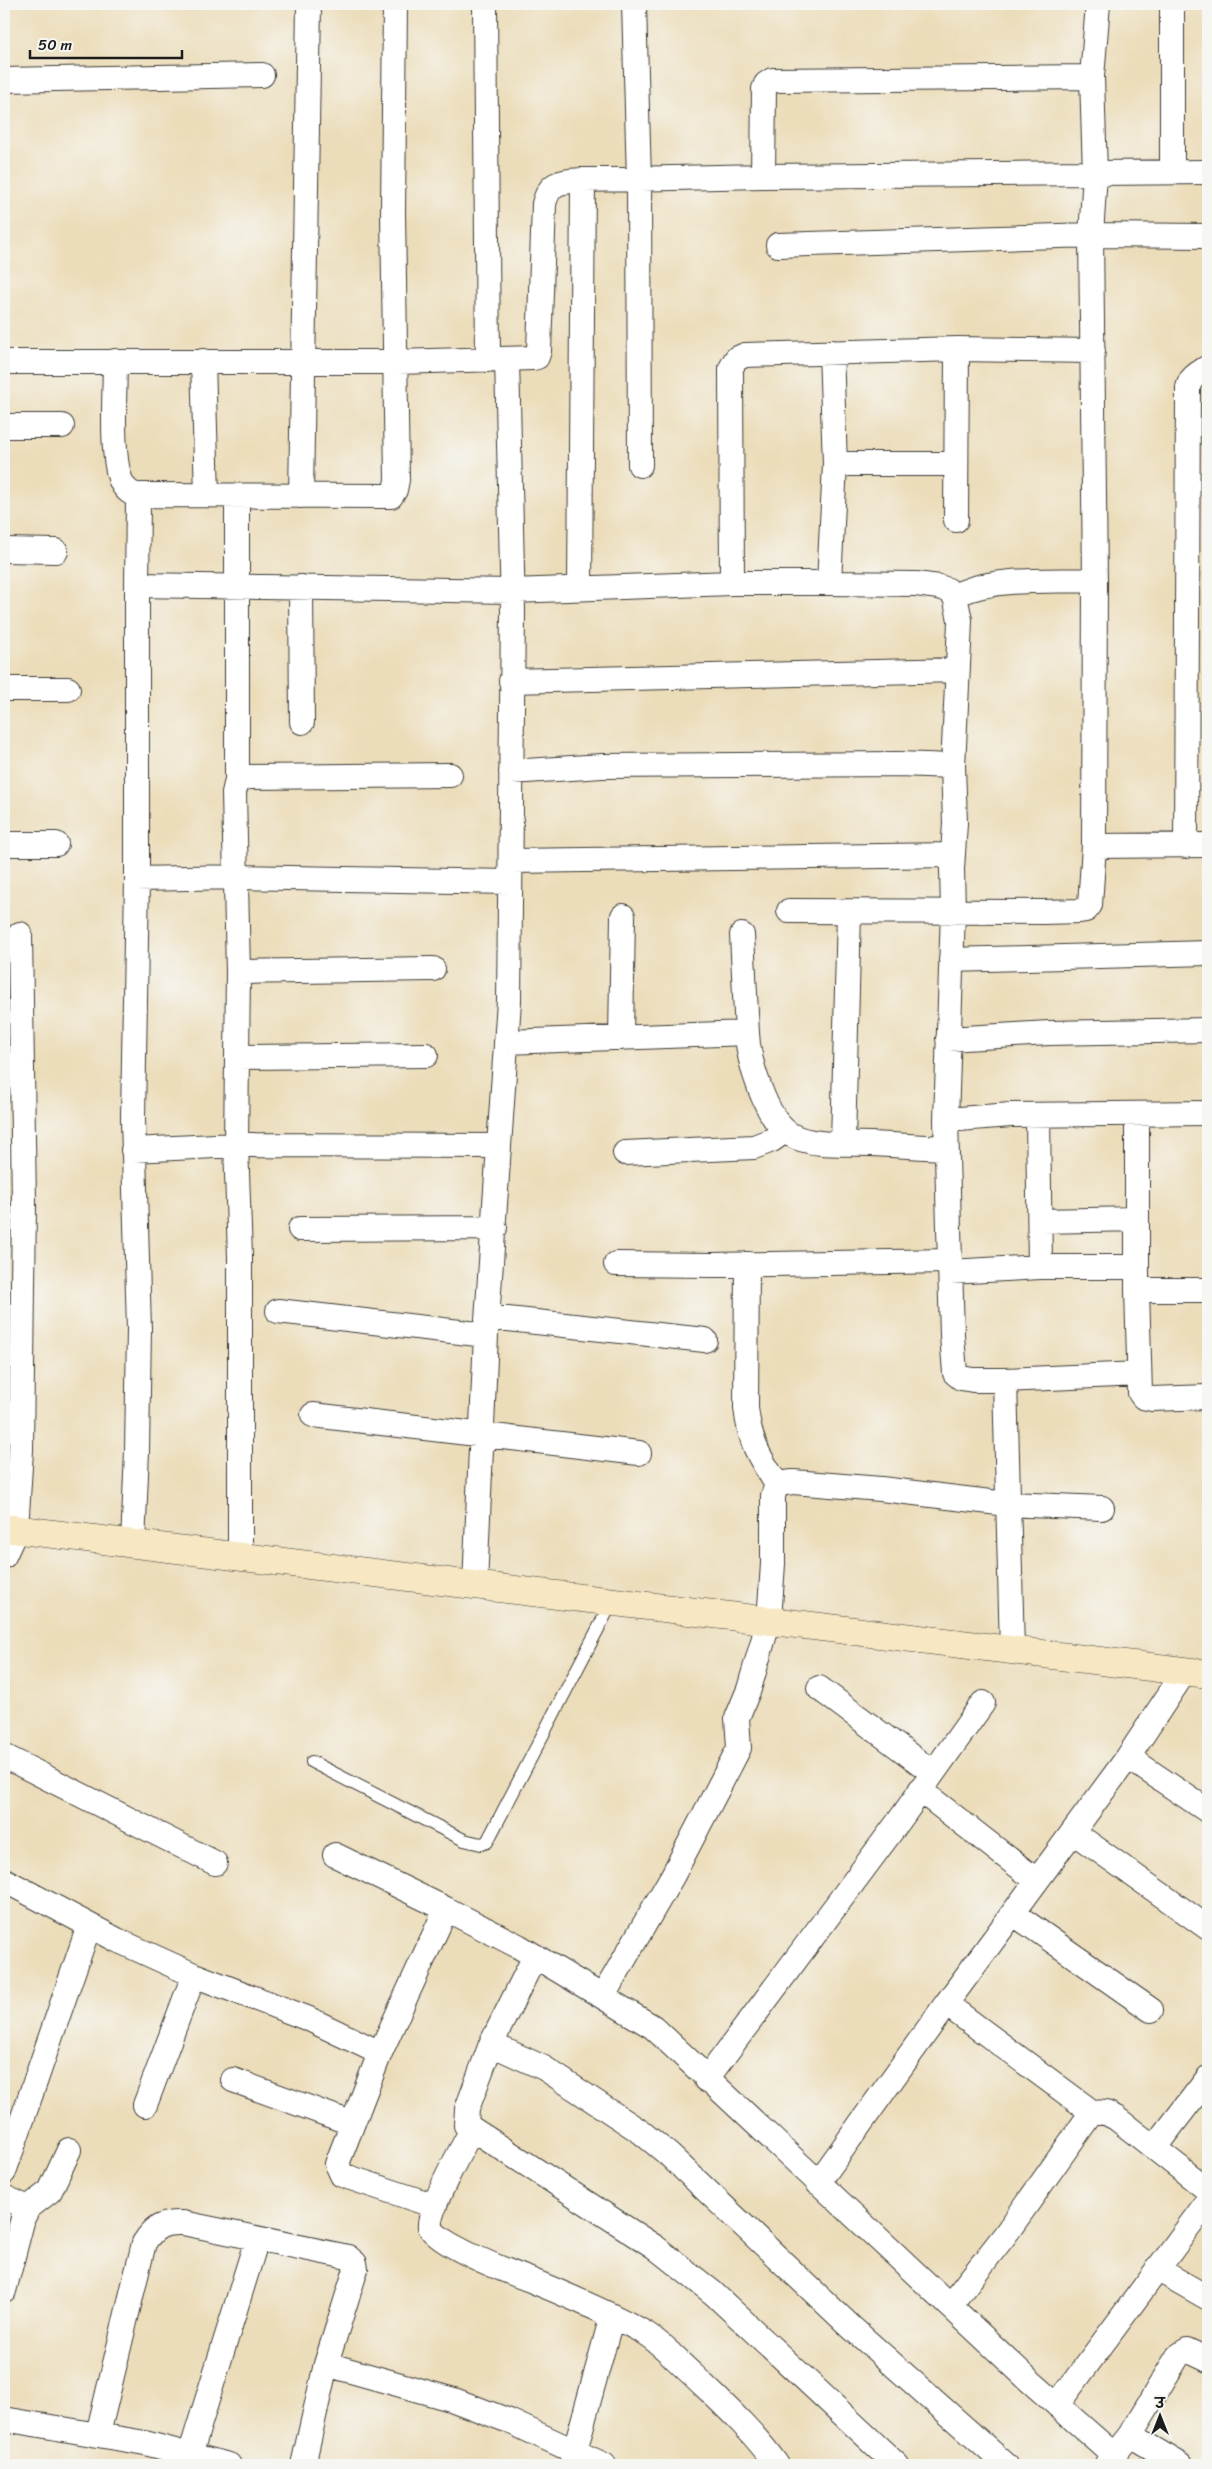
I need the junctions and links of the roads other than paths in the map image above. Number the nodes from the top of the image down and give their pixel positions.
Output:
1 (309, 4) edge
2 (395, 4) edge
3 (485, 4) edge
4 (634, 4) edge
5 (1098, 4) edge
6 (1172, 4) edge
7 (262, 75) dead end
8 (1092, 78) junction
9 (4, 80) edge
10 (1172, 172) junction
11 (1208, 172) edge
12 (1095, 174) junction
13 (762, 176) junction
14 (639, 178) junction
15 (583, 180) junction
16 (1091, 235) junction
17 (1208, 236) edge
18 (778, 246) dead end
19 (957, 349) junction
20 (1093, 351) junction
21 (831, 352) junction
22 (497, 360) junction
23 (115, 361) junction
24 (203, 361) junction
25 (4, 362) edge
26 (302, 362) junction
27 (397, 362) junction
28 (1208, 367) edge
29 (4, 426) edge
30 (62, 426) dead end
31 (834, 464) junction
32 (956, 464) junction
33 (640, 465) dead end
34 (208, 495) junction
35 (237, 496) junction
36 (301, 496) junction
37 (139, 497) junction
38 (956, 520) dead end
39 (4, 550) edge
40 (56, 551) dead end
41 (1095, 580) junction
42 (732, 582) junction
43 (829, 582) junction
44 (137, 584) junction
45 (238, 586) junction
46 (301, 587) junction
47 (580, 587) junction
48 (512, 591) junction
49 (955, 596) junction
50 (958, 670) junction
51 (511, 681) junction
52 (4, 689) edge
53 (68, 689) dead end
54 (302, 722) dead end
55 (953, 766) junction
56 (511, 772) junction
57 (450, 775) dead end
58 (237, 780) junction
59 (4, 844) edge
60 (56, 844) dead end
61 (1197, 845) edge
62 (1094, 846) junction
63 (952, 855) junction
64 (511, 872) junction
65 (237, 877) junction
66 (137, 879) junction
67 (789, 912) dead end
68 (849, 912) junction
69 (953, 912) junction
70 (623, 916) dead end
71 (20, 934) dead end
72 (742, 936) dead end
73 (1208, 953) edge
74 (951, 960) junction
75 (433, 969) dead end
76 (238, 972) junction
77 (1208, 1030) edge
78 (748, 1033) junction
79 (621, 1038) junction
80 (948, 1039) junction
81 (506, 1042) junction
82 (426, 1055) dead end
83 (237, 1057) junction
84 (1208, 1113) edge
85 (1137, 1114) junction
86 (1038, 1115) junction
87 (946, 1120) junction
88 (785, 1131) junction
89 (843, 1143) junction
90 (236, 1145) junction
91 (499, 1146) junction
92 (946, 1148) junction
93 (133, 1150) junction
94 (625, 1152) dead end
95 (1137, 1219) junction
96 (1041, 1221) junction
97 (495, 1228) junction
98 (300, 1229) dead end
99 (616, 1264) dead end
100 (747, 1264) junction
101 (950, 1266) junction
102 (1137, 1267) junction
103 (1040, 1268) junction
104 (1136, 1290) junction
105 (1208, 1290) edge
106 (278, 1311) dead end
107 (487, 1326) junction
108 (705, 1340) dead end
109 (1139, 1374) junction
110 (1005, 1380) junction
111 (1208, 1397) edge
112 (313, 1415) dead end
113 (481, 1434) junction
114 (639, 1453) dead end
115 (777, 1484) junction
116 (1007, 1504) junction
117 (1102, 1508) dead end
118 (10, 1529) edge
119 (132, 1544) junction
120 (4, 1556) edge
121 (240, 1557) junction
122 (475, 1585) junction
123 (612, 1602) junction
124 (769, 1620) junction
125 (1012, 1650) junction
126 (1196, 1672) edge
127 (819, 1688) dead end
128 (983, 1703) dead end
129 (4, 1756) edge
130 (1128, 1757) junction
131 (312, 1762) dead end
132 (926, 1781) junction
133 (1208, 1811) edge
134 (1073, 1832) junction
135 (335, 1855) dead end
136 (215, 1863) dead end
137 (4, 1880) edge
138 (1036, 1880) junction
139 (446, 1909) junction
140 (1014, 1914) junction
141 (89, 1926) junction
142 (1208, 1928) edge
143 (535, 1956) junction
144 (194, 1975) junction
145 (603, 1996) junction
146 (946, 2004) junction
147 (1151, 2010) dead end
148 (491, 2044) junction
149 (380, 2053) junction
150 (1208, 2078) edge
151 (234, 2080) dead end
152 (706, 2080) junction
153 (145, 2104) dead end
154 (1092, 2112) junction
155 (351, 2123) junction
156 (472, 2130) junction
157 (1155, 2147) junction
158 (69, 2150) dead end
159 (4, 2172) edge
160 (818, 2183) junction
161 (1208, 2190) edge
162 (4, 2197) edge
163 (1208, 2201) edge
164 (435, 2206) junction
165 (28, 2208) junction
166 (257, 2239) junction
167 (1157, 2269) junction
168 (4, 2291) edge
169 (1208, 2298) edge
170 (950, 2305) junction
171 (612, 2316) junction
172 (1208, 2360) edge
173 (326, 2364) junction
174 (1057, 2405) junction
175 (4, 2420) edge
176 (98, 2434) junction
177 (1130, 2434) junction
178 (190, 2455) junction
179 (573, 2459) edge
180 (1110, 2460) edge
181 (228, 2465) edge
182 (305, 2465) edge
183 (604, 2465) edge
184 (777, 2465) edge
185 (897, 2465) edge
186 (1006, 2465) edge
187 (1181, 2465) edge

1 - 26 street
2 - 27 street
3 - 22 street
4 - 14 street
5 - 8 street
6 - 10 street
7 - 9 street
8 - 12 street
8 - 13 street
10 - 11 street
10 - 12 street
12 - 13 street
12 - 16 street
13 - 14 street
14 - 15 street
14 - 33 street
15 - 22 street
15 - 47 street
16 - 17 street
16 - 18 street
16 - 20 street
19 - 20 street
19 - 21 street
19 - 32 street
20 - 41 street
21 - 31 street
21 - 42 street
22 - 27 street
22 - 48 street
23 - 24 street
23 - 25 street
23 - 37 street
24 - 26 street
24 - 34 street
26 - 27 street
26 - 36 street
27 - 36 street
28 - 61 street
29 - 30 street
31 - 32 street
31 - 43 street
32 - 38 street
34 - 35 street
34 - 37 street
35 - 36 street
35 - 45 street
37 - 44 street
39 - 40 street
41 - 49 street
41 - 62 street
42 - 43 street
42 - 47 street
43 - 49 street
44 - 45 street
44 - 66 street
45 - 46 street
45 - 58 street
46 - 48 street
46 - 54 street
47 - 48 street
48 - 51 street
49 - 50 street
50 - 51 street
50 - 55 street
51 - 56 street
52 - 53 street
55 - 56 street
55 - 63 street
56 - 64 street
57 - 58 street
58 - 65 street
59 - 60 street
61 - 62 street
62 - 69 street
63 - 64 street
63 - 69 street
64 - 65 street
64 - 81 street
65 - 66 street
65 - 76 street
66 - 93 street
67 - 68 street
68 - 69 street
68 - 89 street
69 - 74 street
70 - 79 street
71 - 118 street
72 - 78 street
73 - 74 street
74 - 80 street
75 - 76 street
76 - 83 street
77 - 80 street
78 - 79 street
78 - 88 street
79 - 81 street
80 - 87 street
81 - 91 street
82 - 83 street
83 - 90 street
84 - 85 street
85 - 86 street
85 - 95 street
86 - 87 street
86 - 96 street
87 - 92 street
88 - 89 street
88 - 94 street
89 - 92 street
90 - 91 street
90 - 93 street
90 - 121 street
91 - 97 street
92 - 101 street
93 - 119 street
95 - 96 street
95 - 102 street
96 - 103 street
97 - 98 street
97 - 107 street
99 - 100 street
100 - 101 street
100 - 115 street
101 - 103 street
101 - 110 street
102 - 103 street
102 - 104 street
104 - 105 street
104 - 109 street
106 - 107 street
107 - 108 street
107 - 113 street
109 - 110 street
109 - 111 street
110 - 116 street
112 - 113 street
113 - 114 street
113 - 122 street
115 - 116 street
115 - 124 street
116 - 117 street
116 - 125 street
118 - 119 street
118 - 120 street
119 - 121 street
121 - 122 street
122 - 123 street
123 - 124 street
123 - 131 lane
124 - 125 street
124 - 145 street
125 - 126 street
126 - 130 street
127 - 132 street
128 - 132 street
129 - 136 street
130 - 133 street
130 - 134 street
132 - 138 street
132 - 152 street
134 - 138 street
134 - 142 street
135 - 139 street
137 - 141 street
138 - 140 street
139 - 143 street
139 - 149 street
140 - 146 street
140 - 147 street
141 - 144 street
141 - 159 street
143 - 145 street
143 - 148 street
144 - 149 street
144 - 153 street
145 - 152 street
146 - 154 street
146 - 160 street
148 - 156 street
148 - 186 street
149 - 155 street
150 - 157 street
151 - 155 street
152 - 160 street
154 - 157 street
154 - 170 street
155 - 164 street
156 - 164 street
156 - 185 street
157 - 161 street
158 - 165 street
160 - 170 street
162 - 165 street
163 - 167 street
164 - 171 street
165 - 168 street
166 - 173 street
166 - 176 street
166 - 178 street
167 - 169 street
167 - 174 street
170 - 174 street
171 - 179 street
171 - 184 street
172 - 177 street
173 - 179 street
173 - 182 street
174 - 180 street
175 - 176 street
176 - 178 street
177 - 180 street
177 - 187 street
178 - 181 street
179 - 183 street

